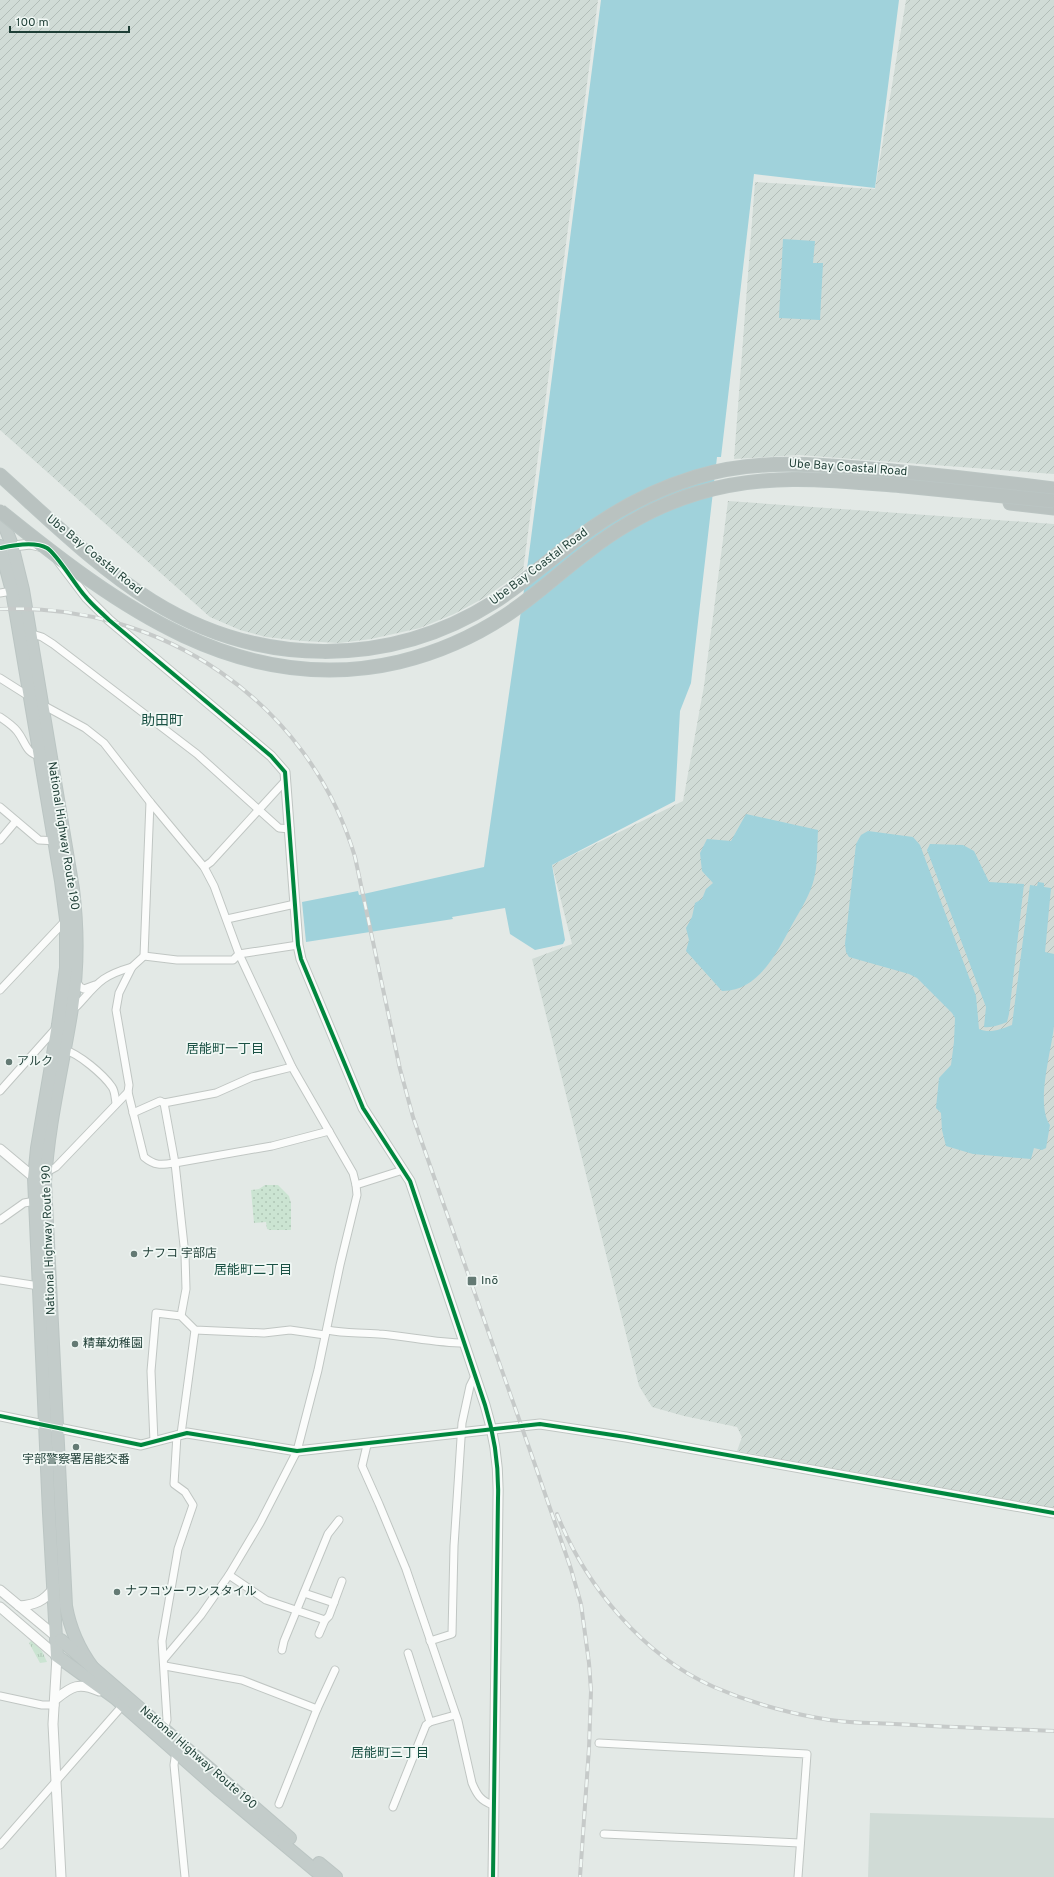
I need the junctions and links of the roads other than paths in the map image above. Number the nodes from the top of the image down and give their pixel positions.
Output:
1 (878, 470) junction
2 (0, 475) edge
3 (1054, 480) edge
4 (876, 484) junction
5 (1054, 489) edge
6 (1054, 501) edge
7 (1054, 508) edge
8 (0, 511) edge
9 (0, 514) edge
10 (4, 546) edge
11 (2, 562) edge
12 (6, 592) edge
13 (25, 633) junction
14 (0, 678) edge
15 (30, 696) junction
16 (41, 704) junction
17 (0, 717) edge
18 (40, 756) junction
19 (286, 780) junction
20 (150, 802) junction
21 (0, 807) edge
22 (259, 810) junction
23 (16, 821) junction
24 (290, 829) junction
25 (0, 840) edge
26 (59, 840) junction
27 (204, 867) junction
28 (295, 904) junction
29 (227, 919) junction
30 (66, 920) junction
31 (298, 945) junction
32 (239, 954) junction
33 (144, 956) junction
34 (132, 967) junction
35 (75, 979) junction
36 (97, 984) junction
37 (0, 990) edge
38 (71, 1014) junction
39 (58, 1025) junction
40 (65, 1050) junction
41 (292, 1067) junction
42 (0, 1091) edge
43 (128, 1092) junction
44 (116, 1103) junction
45 (164, 1103) junction
46 (133, 1113) junction
47 (329, 1131) junction
48 (0, 1149) edge
49 (175, 1163) junction
50 (403, 1170) junction
51 (41, 1178) junction
52 (356, 1185) junction
53 (35, 1201) junction
54 (0, 1220) edge
55 (0, 1280) edge
56 (39, 1286) junction
57 (181, 1316) junction
58 (195, 1330) junction
59 (326, 1333) junction
60 (464, 1343) junction
61 (475, 1376) junction
62 (0, 1416) edge
63 (50, 1427) junction
64 (493, 1429) junction
65 (462, 1432) junction
66 (179, 1434) junction
67 (154, 1442) junction
68 (367, 1444) junction
69 (297, 1451) junction
70 (1054, 1513) edge
71 (61, 1516) junction
72 (339, 1520) dead end
73 (229, 1575) junction
74 (342, 1581) dead end
75 (53, 1589) junction
76 (0, 1590) edge
77 (304, 1592) junction
78 (334, 1604) junction
79 (19, 1606) junction
80 (0, 1607) edge
81 (296, 1611) junction
82 (325, 1620) junction
83 (319, 1634) dead end
84 (58, 1638) junction
85 (430, 1641) junction
86 (282, 1650) dead end
87 (408, 1653) dead end
88 (57, 1656) junction
89 (164, 1663) junction
90 (93, 1668) junction
91 (335, 1670) dead end
92 (0, 1696) edge
93 (119, 1701) junction
94 (56, 1702) junction
95 (318, 1709) junction
96 (455, 1715) junction
97 (430, 1722) junction
98 (164, 1729) junction
99 (600, 1743) dead end
100 (176, 1751) junction
101 (56, 1781) junction
102 (279, 1804) dead end
103 (493, 1805) junction
104 (393, 1806) dead end
105 (604, 1834) dead end
106 (800, 1843) junction
107 (0, 1845) edge
108 (61, 1877) edge
109 (185, 1877) edge
110 (323, 1877) edge
111 (336, 1877) edge
112 (493, 1877) edge
113 (798, 1877) edge

1 - 2 highway, Ube Bay Coastal Road
1 - 3 highway
1 - 5 highway, Ube Bay Coastal Road
4 - 6 highway, Ube Bay Coastal Road, bridge
4 - 7 highway, bridge
4 - 8 highway, Ube Bay Coastal Road, bridge
9 - 10 highway, National Highway Route 190
10 - 11 highway, National Highway Route 190
10 - 13 highway, National Highway Route 190
10 - 19 street
11 - 12 highway, National Highway Route 190
12 - 13 highway, National Highway Route 190
13 - 15 highway, National Highway Route 190
13 - 16 highway, National Highway Route 190
13 - 22 street
14 - 15 street
15 - 16 street
15 - 18 highway, National Highway Route 190
16 - 20 street
16 - 26 highway, National Highway Route 190
17 - 18 street
18 - 26 highway, National Highway Route 190
19 - 22 street
19 - 24 street
20 - 27 street
20 - 33 street
21 - 23 street
22 - 24 street
22 - 27 street
23 - 25 street
23 - 26 street
24 - 28 street
26 - 30 highway, National Highway Route 190
26 - 35 highway, National Highway Route 190
27 - 29 street
28 - 29 street
28 - 31 street
29 - 32 street
30 - 37 street
30 - 39 highway, National Highway Route 190
31 - 32 street
31 - 50 street
32 - 33 street
32 - 41 street
33 - 34 street
34 - 36 street
34 - 43 street
35 - 36 street
35 - 38 highway, National Highway Route 190
36 - 38 street
38 - 39 street
38 - 40 highway, National Highway Route 190
39 - 42 street
39 - 51 highway, National Highway Route 190
40 - 44 street
40 - 51 highway, National Highway Route 190
41 - 45 street
41 - 47 street
43 - 44 street
43 - 46 street
44 - 51 street
45 - 46 street
45 - 49 street
46 - 49 street
47 - 49 street
47 - 52 street
48 - 51 street
49 - 57 street
50 - 52 street
50 - 60 street
51 - 53 highway, National Highway Route 190
51 - 63 highway, National Highway Route 190
52 - 59 street
53 - 54 street
53 - 56 highway, National Highway Route 190
55 - 56 street
56 - 63 highway, National Highway Route 190
57 - 58 street
57 - 67 street
58 - 59 street
58 - 66 street
59 - 60 street
59 - 69 street
60 - 61 street
61 - 64 street
61 - 65 street
62 - 63 street
63 - 67 street
63 - 71 highway, National Highway Route 190
63 - 75 highway, National Highway Route 190
64 - 65 street
64 - 70 street
64 - 103 street
65 - 68 street
65 - 85 street
66 - 67 street
66 - 69 street
66 - 89 street
68 - 69 street
68 - 85 street
69 - 73 street
71 - 84 highway, National Highway Route 190
71 - 90 highway
72 - 77 street
73 - 81 street
73 - 89 street
74 - 78 street
75 - 79 street
75 - 84 highway, National Highway Route 190
76 - 79 street
77 - 78 street
77 - 81 street
78 - 82 street
79 - 84 street
80 - 88 street
81 - 82 street
81 - 86 street
82 - 83 street
84 - 88 highway
84 - 90 highway, National Highway Route 190
85 - 96 street
87 - 97 street
88 - 93 highway, National Highway Route 190
88 - 94 street
89 - 95 street
89 - 98 street
90 - 98 highway, National Highway Route 190
91 - 95 street
92 - 94 street
93 - 94 street
93 - 100 highway, National Highway Route 190
93 - 101 street
94 - 101 street
95 - 102 street
96 - 97 street
96 - 103 street
97 - 104 street
98 - 111 highway, National Highway Route 190
99 - 106 street
100 - 109 street
100 - 110 highway, National Highway Route 190
101 - 107 street
101 - 108 street
103 - 112 street
105 - 106 street
106 - 113 street

